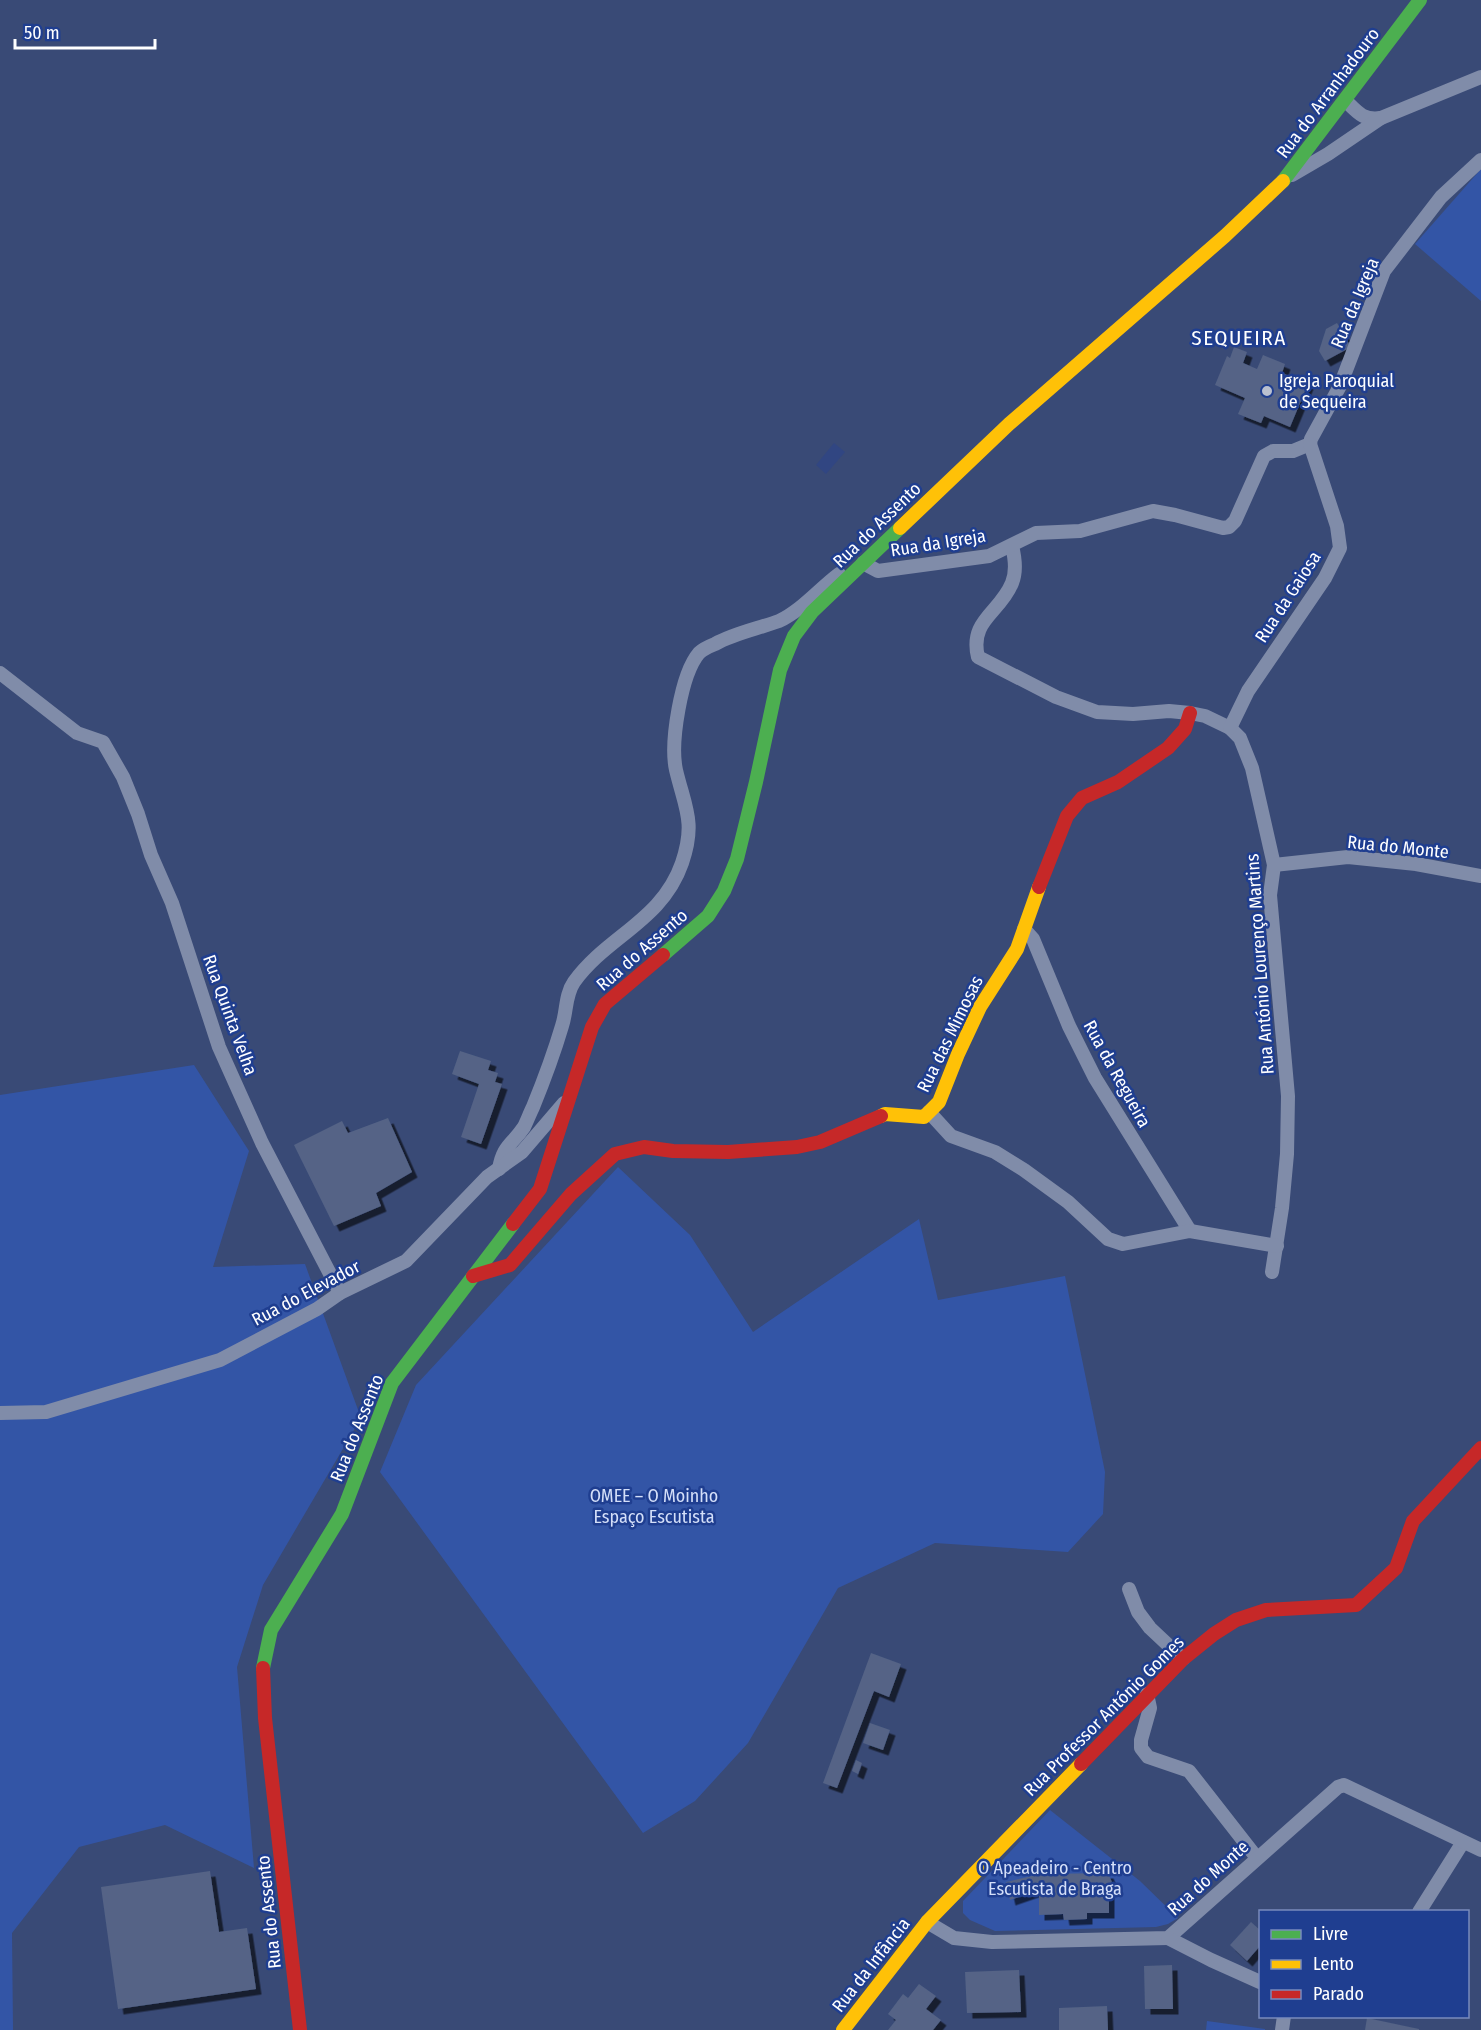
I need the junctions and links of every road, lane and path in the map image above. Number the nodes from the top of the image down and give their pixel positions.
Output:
1 (1420, 0) edge
2 (1481, 78) edge
3 (1346, 101) junction
4 (1381, 118) junction
5 (1481, 160) edge
6 (1286, 179) junction
7 (1310, 444) junction
8 (1012, 546) junction
9 (859, 567) junction
10 (0, 673) edge
11 (1190, 713) junction
12 (1230, 728) junction
13 (1274, 865) junction
14 (1481, 876) edge
15 (1024, 929) junction
16 (570, 1097) junction
17 (929, 1112) junction
18 (499, 1169) junction
19 (1190, 1231) junction
20 (1277, 1246) junction
21 (1272, 1272) dead end
22 (474, 1276) junction
23 (340, 1293) junction
24 (0, 1413) edge
25 (1481, 1448) edge
26 (1129, 1589) dead end
27 (1183, 1659) junction
28 (1147, 1694) junction
29 (1463, 1842) junction
30 (1481, 1850) edge
31 (1257, 1858) junction
32 (1420, 1910) edge
33 (927, 1922) junction
34 (1168, 1938) junction
35 (1259, 1982) edge
36 (300, 2030) edge
37 (843, 2030) edge

1 - 3 street, Rua do Arranhadouro
2 - 4 street
3 - 4 street
3 - 6 street, Rua do Arranhadouro
4 - 6 street
5 - 7 street, Rua da Igreja
6 - 9 street, Rua do Assento
7 - 8 street, Rua da Igreja
7 - 12 street, Rua da Gaiosa
8 - 9 street, Rua da Igreja
8 - 11 street
9 - 16 street, Rua do Assento
9 - 18 street
10 - 23 street, Rua Quinta Velha
11 - 12 street
11 - 15 street, Rua das Mimosas
12 - 13 street, Rua António Lourenço Martins
13 - 14 street, Rua do Monte
13 - 20 street, Rua António Lourenço Martins
15 - 17 street, Rua das Mimosas
15 - 19 street, Rua da Regueira
16 - 18 street, Rua do Elevador
16 - 22 street, Rua do Assento
17 - 19 street
17 - 22 street, Rua das Mimosas
18 - 23 street, Rua do Elevador
19 - 20 street
20 - 21 street, Rua António Lourenço Martins
22 - 36 street, Rua do Assento
23 - 24 street, Rua do Elevador
25 - 27 street, Rua Professor António Gomes
26 - 27 street
27 - 28 street, Rua Professor António Gomes
28 - 31 street
28 - 33 street, Rua Professor António Gomes
29 - 30 street, Rua do Monte
29 - 31 street, Rua do Monte
29 - 32 street
31 - 34 street, Rua do Monte
33 - 34 street, Rua do Monte
33 - 37 street, Rua da Infância
34 - 35 street

